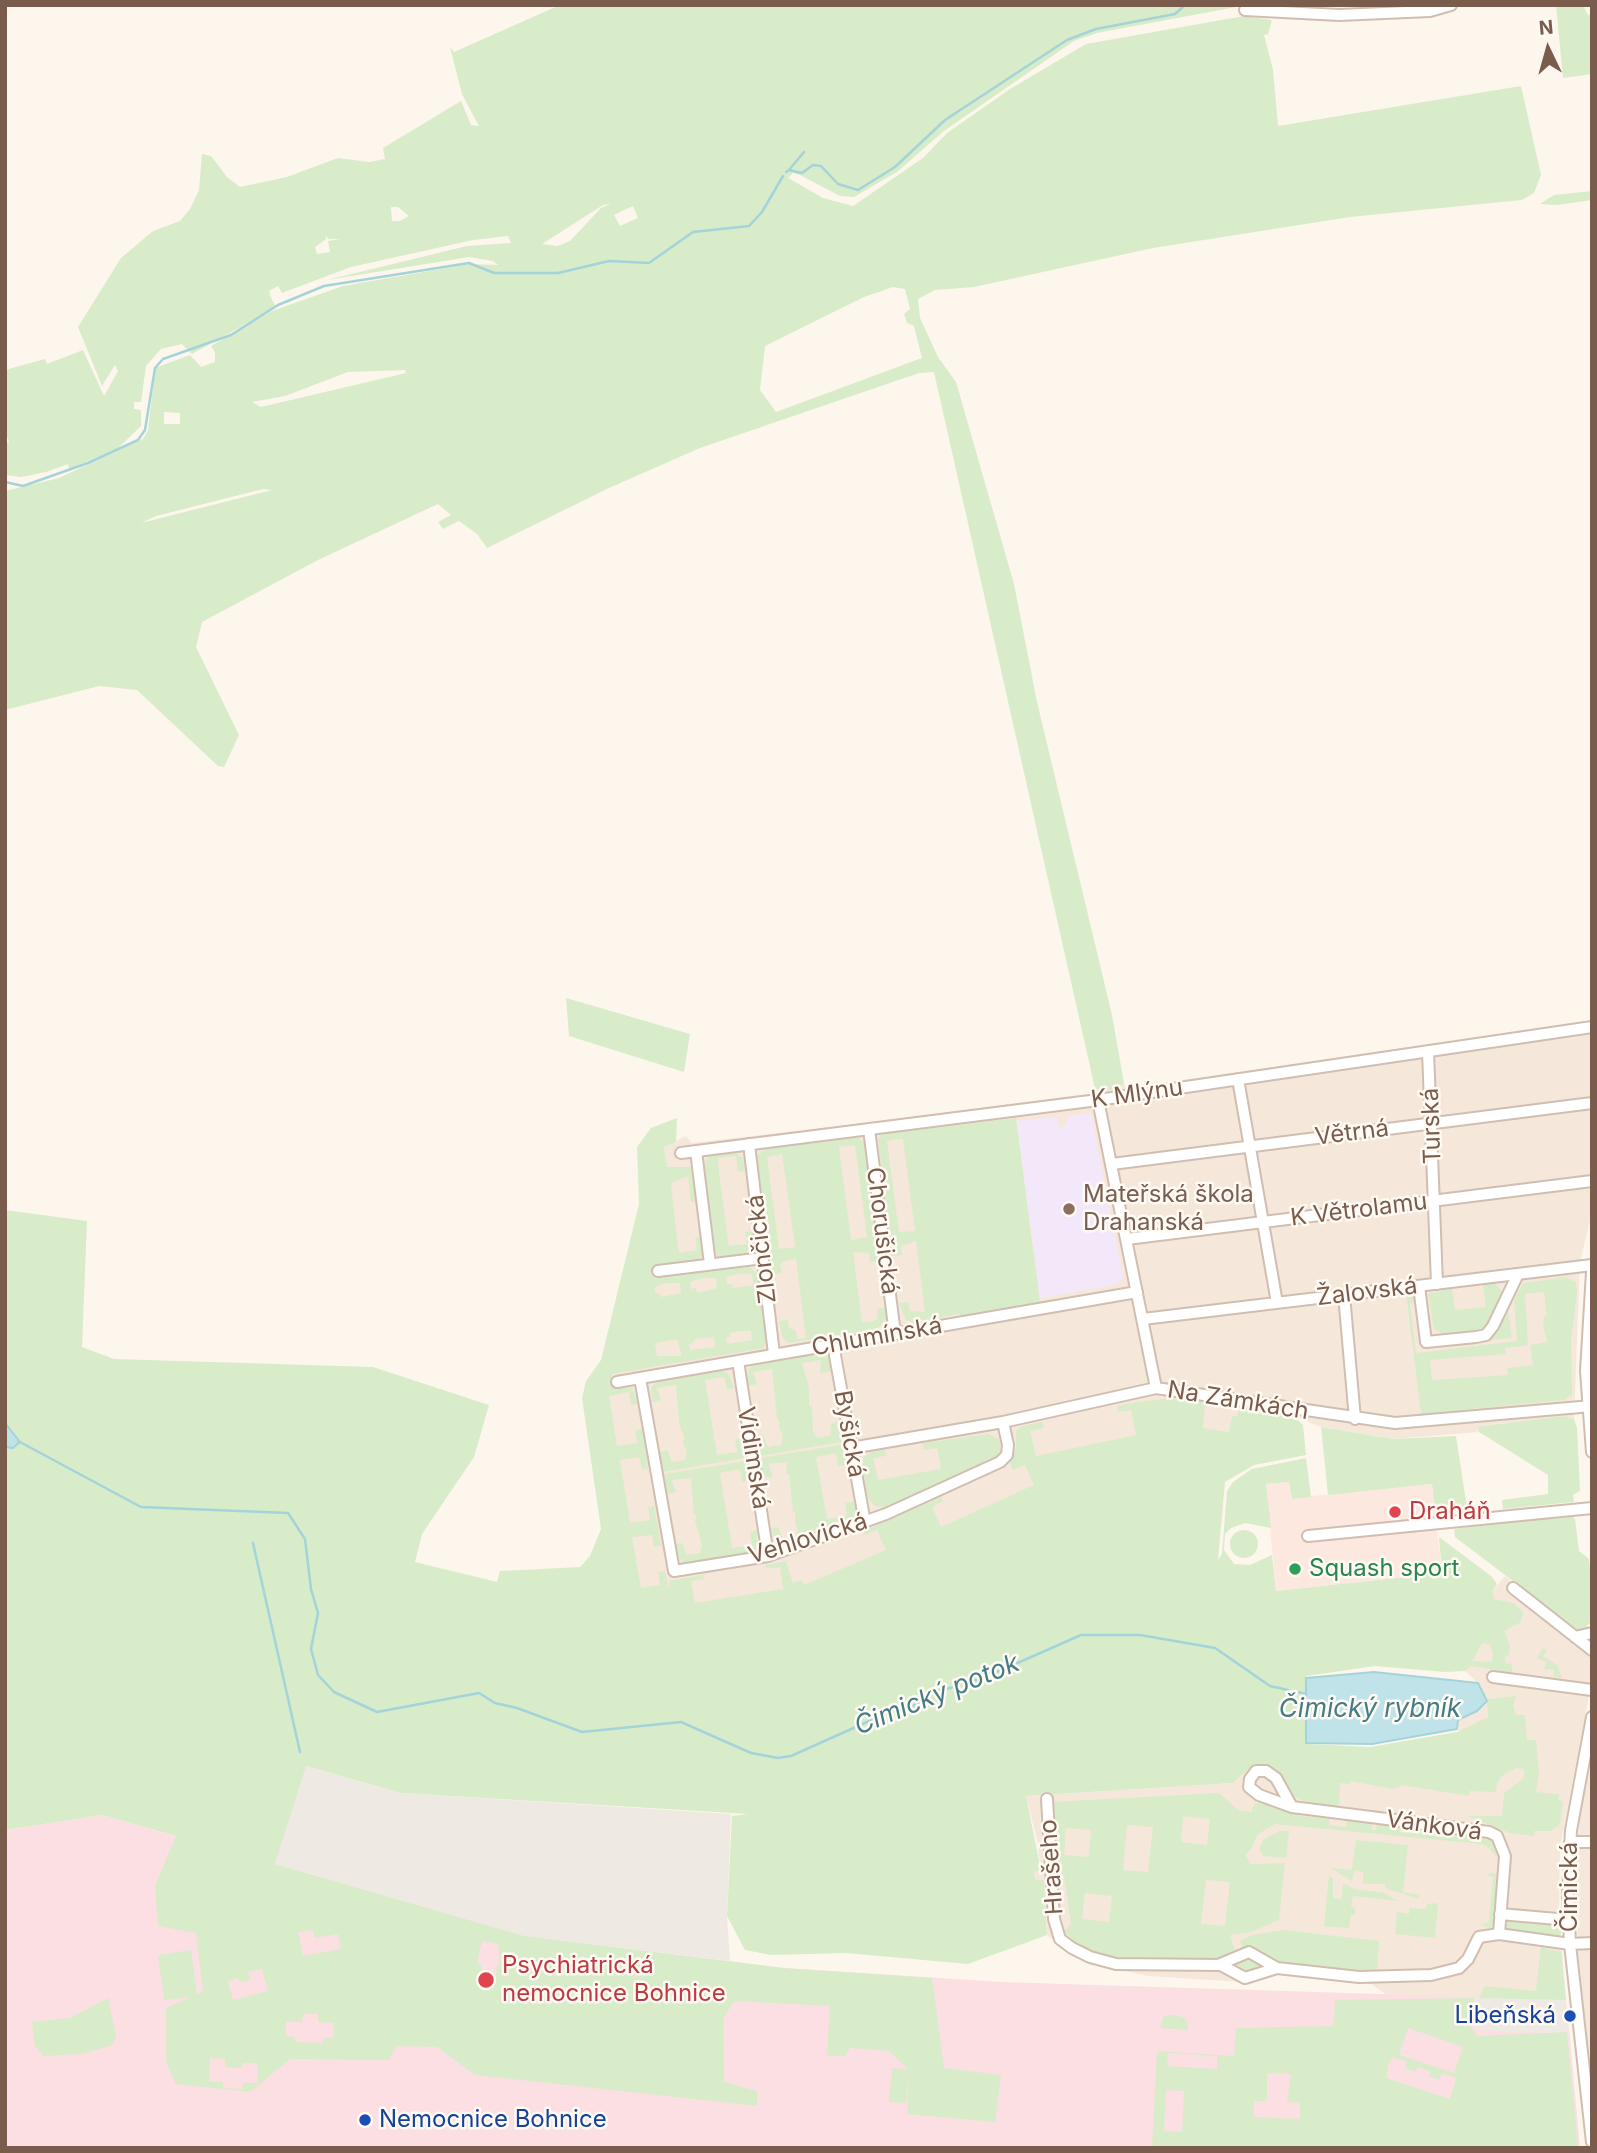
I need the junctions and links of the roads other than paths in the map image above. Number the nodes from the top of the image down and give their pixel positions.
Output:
1 (1451, 5) edge
2 (1245, 10) dead end
3 (1592, 1027) edge
4 (1429, 1051) junction
5 (1238, 1079) junction
6 (1098, 1100) junction
7 (1592, 1103) edge
8 (1432, 1123) junction
9 (869, 1129) junction
10 (749, 1144) junction
11 (1250, 1146) junction
12 (696, 1151) junction
13 (681, 1153) dead end
14 (1112, 1164) junction
15 (1592, 1181) edge
16 (1435, 1201) junction
17 (1263, 1222) junction
18 (1127, 1239) junction
19 (763, 1258) junction
20 (710, 1265) junction
21 (1592, 1265) edge
22 (658, 1271) dead end
23 (1592, 1272) edge
24 (1518, 1274) junction
25 (1437, 1284) junction
26 (1419, 1286) junction
27 (1137, 1292) junction
28 (1344, 1295) junction
29 (1277, 1303) junction
30 (1143, 1319) junction
31 (895, 1334) junction
32 (833, 1344) junction
33 (775, 1354) junction
34 (738, 1361) junction
35 (640, 1378) junction
36 (617, 1381) dead end
37 (1156, 1388) junction
38 (1590, 1406) edge
39 (1355, 1419) junction
40 (1003, 1422) junction
41 (851, 1448) junction
42 (1592, 1452) edge
43 (1592, 1508) edge
44 (865, 1523) junction
45 (1308, 1536) dead end
46 (768, 1556) junction
47 (1513, 1588) dead end
48 (1592, 1633) edge
49 (1575, 1637) junction
50 (1592, 1650) edge
51 (1493, 1677) dead end
52 (1592, 1690) edge
53 (1592, 1717) edge
54 (1047, 1798) dead end
55 (1292, 1807) junction
56 (1570, 1842) junction
57 (1592, 1842) edge
58 (1500, 1914) junction
59 (1569, 1920) junction
60 (1499, 1934) junction
61 (1570, 1944) junction
62 (1592, 1944) edge
63 (1217, 1965) junction
64 (1277, 1968) junction
65 (1592, 2141) edge

1 - 2 street
3 - 4 street, K Mlýnu
4 - 5 street, K Mlýnu
4 - 8 street, Turská
5 - 6 street, K Mlýnu
5 - 11 street
6 - 9 street, K Mlýnu
6 - 14 street
7 - 8 street, Větrná
8 - 11 street, Větrná
8 - 16 street, Turská
9 - 10 street, K Mlýnu
9 - 31 street, Chorušická
10 - 12 street, K Mlýnu
10 - 19 street, Zlončická
11 - 14 street, Větrná
11 - 17 street
12 - 13 street, K Mlýnu
12 - 20 street
14 - 18 street
15 - 16 street, K Větrolamu
16 - 17 street, K Větrolamu
16 - 25 street, Turská
17 - 18 street, K Větrolamu
17 - 29 street
18 - 27 street
19 - 20 street
19 - 33 street, Zlončická
20 - 22 street
21 - 24 street, Žalovská
23 - 38 street
24 - 25 street, Žalovská
24 - 26 street
25 - 26 street, Žalovská
26 - 28 street, Žalovská
27 - 30 street
27 - 31 street, Chlumínská
28 - 29 street, Žalovská
28 - 39 street
29 - 30 street, Žalovská
30 - 37 street
31 - 32 street, Chlumínská
32 - 33 street, Chlumínská
32 - 41 street, Byšická
33 - 34 street, Chlumínská
34 - 35 street, Chlumínská
34 - 46 street, Vidimská
35 - 36 street, Chlumínská
35 - 46 street, Vehlovická
37 - 39 street, Na Zámkách
37 - 40 street, Na Zámkách
38 - 39 street, Na Zámkách
38 - 42 street
40 - 41 street, Na Zámkách
40 - 44 street, Vehlovická
41 - 44 street, Byšická
43 - 45 street
44 - 46 street, Vehlovická
47 - 49 street
48 - 49 street
49 - 50 street
51 - 52 street
53 - 56 street, Čimická
54 - 63 street, Hrašeho
55 - 55 street, Vánková
55 - 58 street, Vánková
56 - 57 street
56 - 59 street, Čimická
58 - 59 street
58 - 60 street, Vánková
59 - 61 street, Čimická
60 - 61 street
60 - 64 street, Hrašeho
61 - 62 street
61 - 65 street, Čimická
63 - 64 street, Hrašeho
63 - 64 street, Hrašeho

